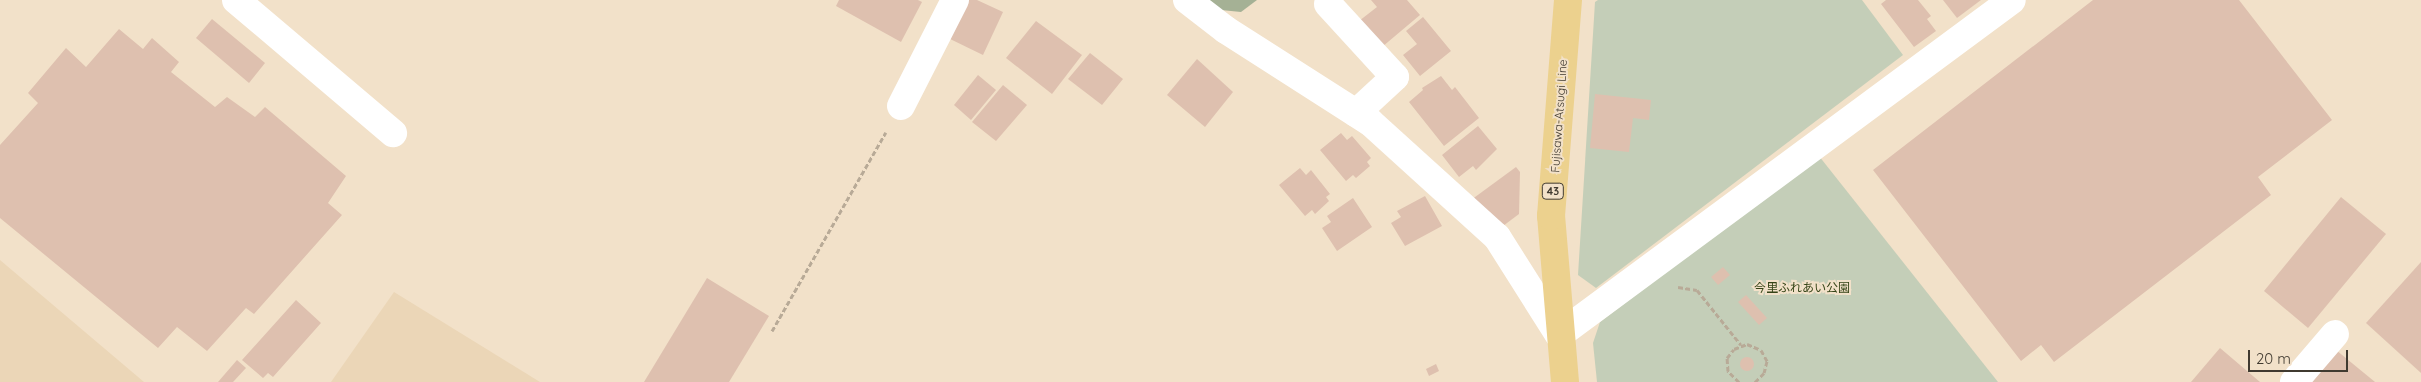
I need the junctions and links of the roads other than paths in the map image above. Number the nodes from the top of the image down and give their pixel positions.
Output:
1 (236, 0) edge
2 (955, 0) edge
3 (1187, 0) edge
4 (1568, 0) edge
5 (1581, 0) edge
6 (2012, 0) edge
7 (1328, 4) dead end
8 (1565, 36) junction
9 (901, 106) road end
10 (1356, 113) junction
11 (393, 133) dead end
12 (2335, 334) dead end
13 (1559, 335) junction
14 (1565, 382) edge
15 (2294, 382) edge

1 - 11 street
2 - 9 street
3 - 10 street
4 - 8 main road, Fujisawa-Atsugi Line / 43
5 - 8 street
6 - 13 street
7 - 10 street
8 - 13 main road, Fujisawa-Atsugi Line / 43
10 - 13 street
12 - 15 street
13 - 14 main road, Fujisawa-Atsugi Line / 43

